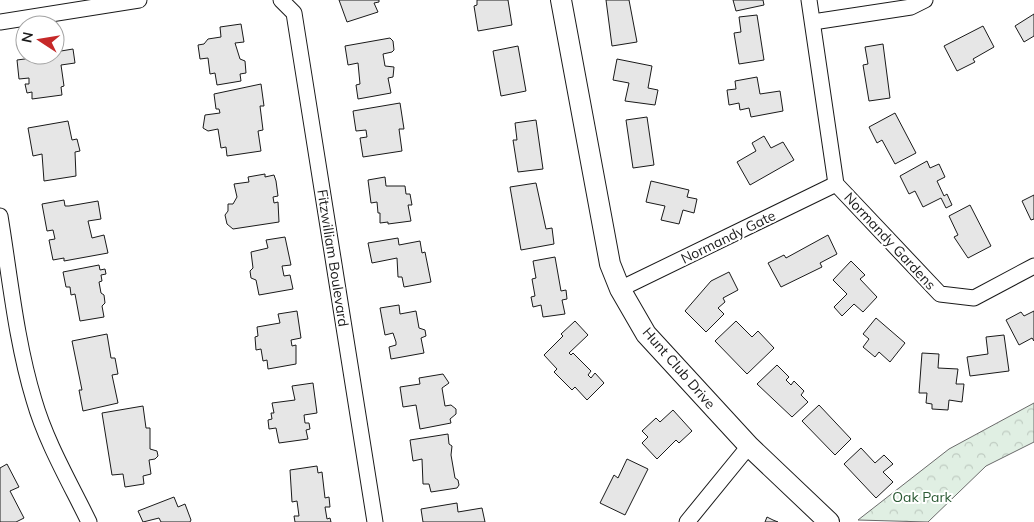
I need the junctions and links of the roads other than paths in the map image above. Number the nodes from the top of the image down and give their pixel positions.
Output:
1 (138, 0) edge
2 (281, 0) edge
3 (561, 0) edge
4 (809, 0) edge
5 (924, 0) edge
6 (0, 22) edge
7 (813, 22) junction
8 (836, 184) junction
9 (0, 216) edge
10 (1034, 266) edge
11 (620, 289) junction
12 (749, 446) junction
13 (89, 522) edge
14 (375, 522) edge
15 (687, 522) edge
16 (829, 522) edge

1 - 6 street
2 - 14 street, Fitzwilliam Boulevard
3 - 11 street, Hunt Club Drive
4 - 7 street, Normandy Gardens
5 - 7 street
7 - 8 street, Normandy Gardens
8 - 10 street, Normandy Gardens
8 - 11 street, Normandy Gate
9 - 13 street
11 - 12 street, Hunt Club Drive
12 - 15 street
12 - 16 street, Hunt Club Drive

